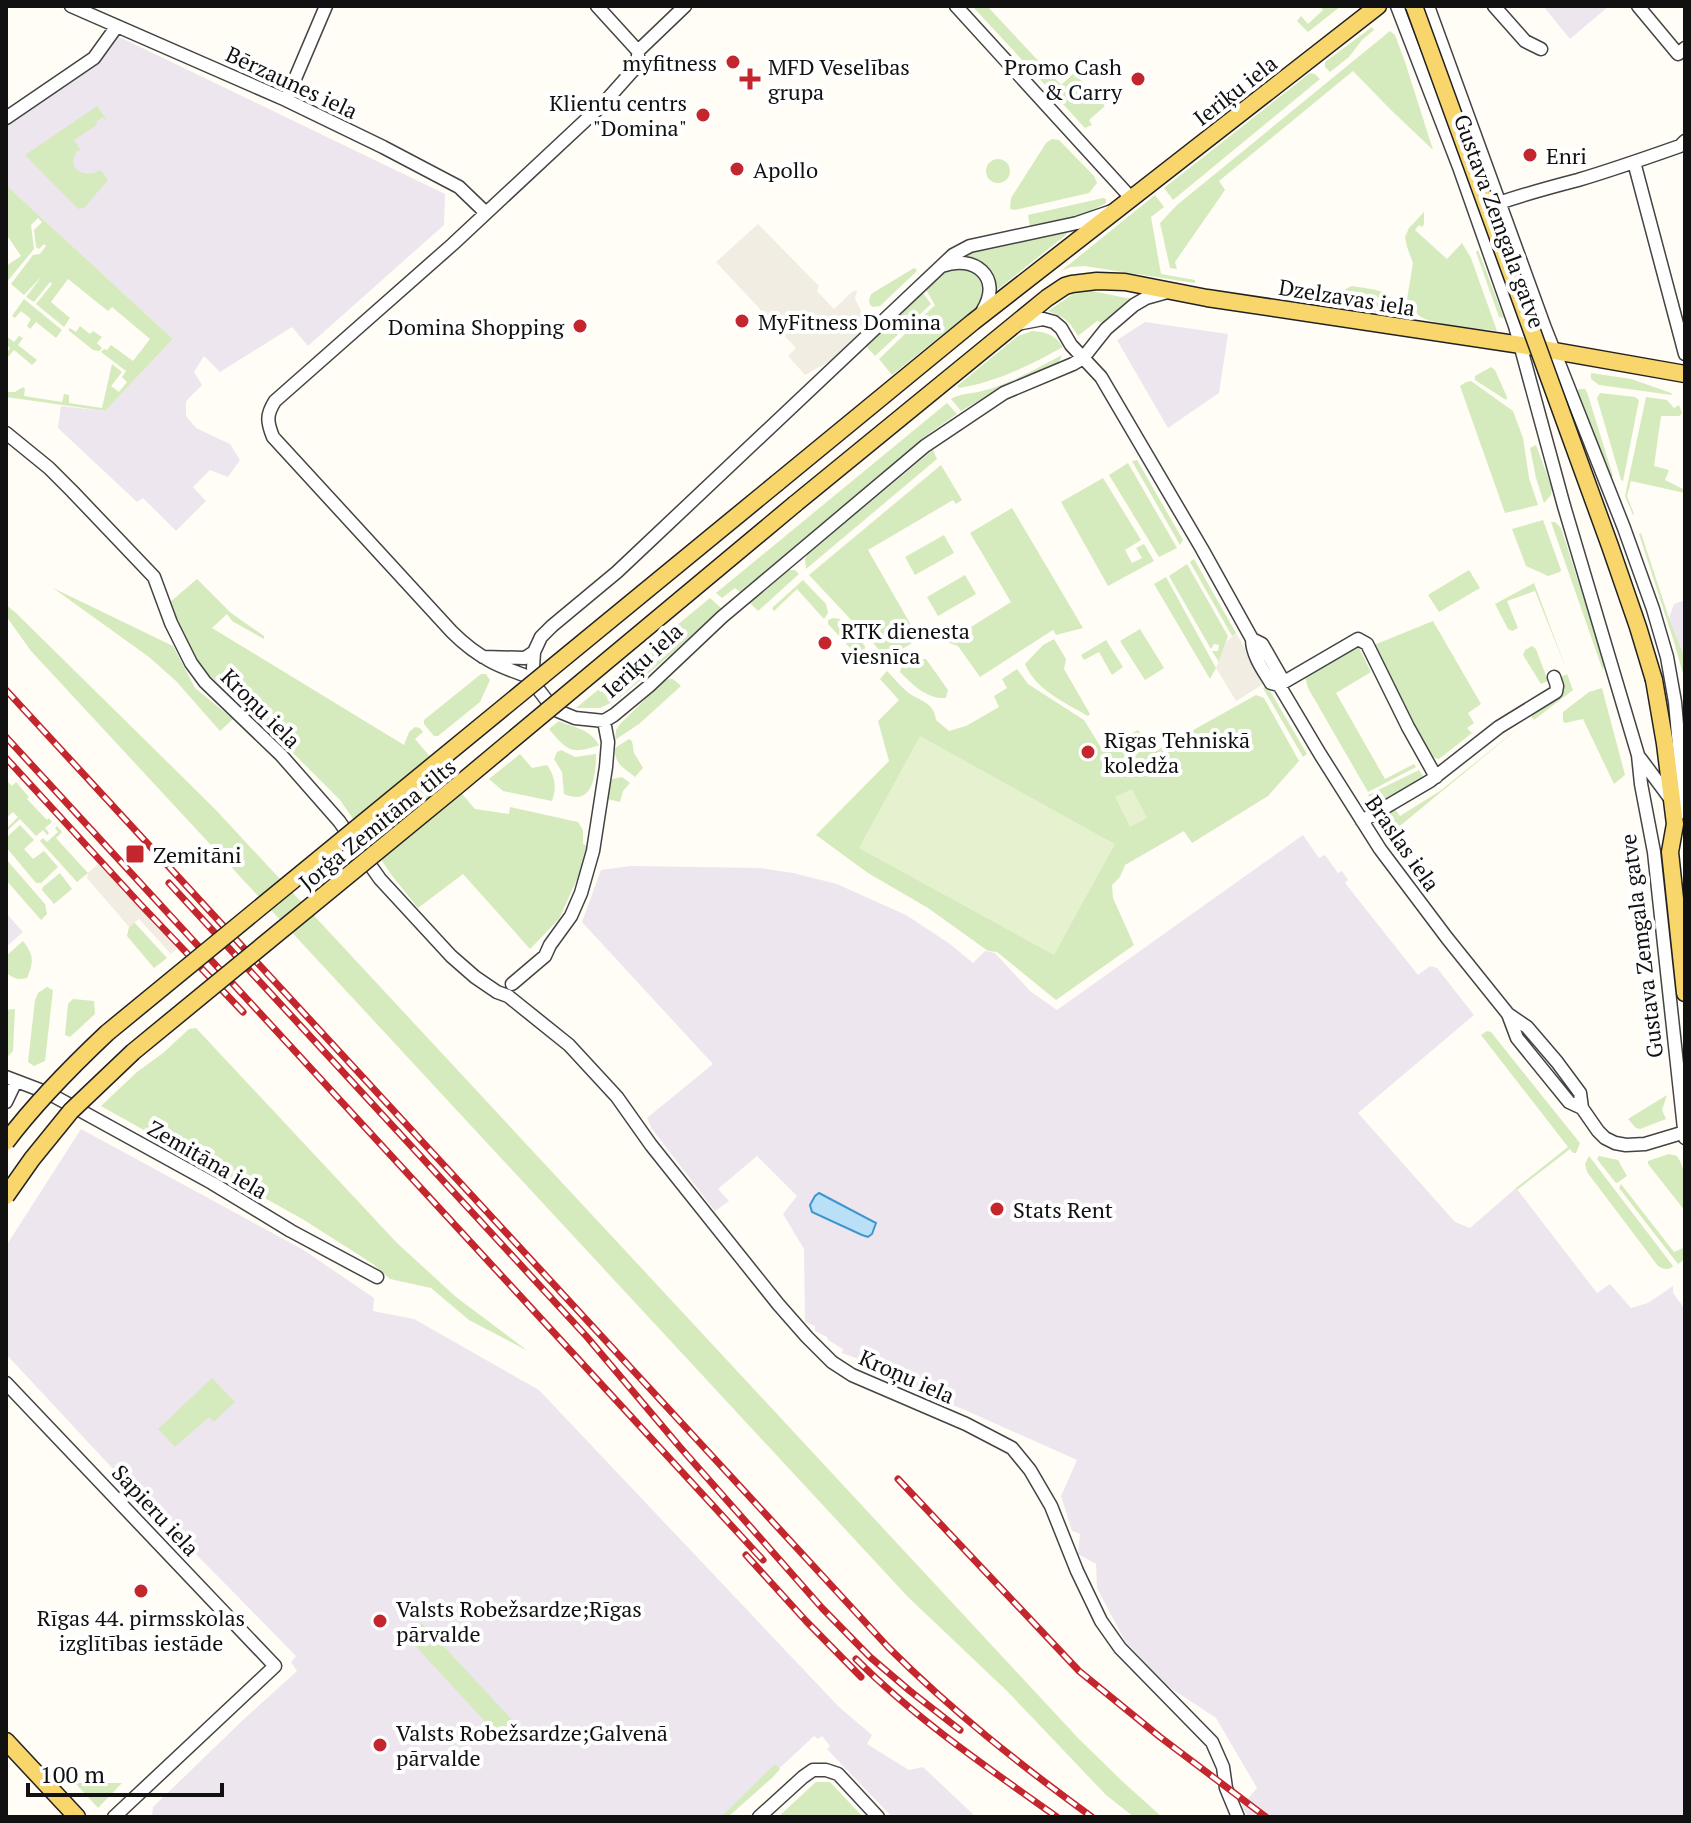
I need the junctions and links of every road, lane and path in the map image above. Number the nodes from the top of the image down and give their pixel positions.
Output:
1 (71, 6) edge
2 (326, 6) edge
3 (597, 6) edge
4 (685, 6) edge
5 (956, 6) edge
6 (1378, 6) edge
7 (1397, 6) edge
8 (1414, 6) edge
9 (1428, 6) edge
10 (1494, 6) edge
11 (1638, 6) edge
12 (117, 26) junction
13 (1685, 48) edge
14 (1541, 49) dead end
15 (638, 51) junction
16 (286, 100) junction
17 (6, 118) edge
18 (1683, 146) edge
19 (1634, 162) junction
20 (1499, 203) junction
21 (1126, 204) junction
22 (486, 213) junction
23 (939, 267) junction
24 (1171, 291) junction
25 (973, 322) junction
26 (1014, 325) junction
27 (1521, 345) junction
28 (1554, 351) junction
29 (1685, 354) edge
30 (1083, 358) junction
31 (1685, 374) edge
32 (6, 433) edge
33 (1587, 434) junction
34 (1551, 454) junction
35 (777, 483) joint
36 (534, 652) junction
37 (483, 657) junction
38 (1667, 657) junction
39 (1554, 677) dead end
40 (535, 679) junction
41 (1279, 685) junction
42 (1685, 717) edge
43 (604, 721) junction
44 (1638, 755) junction
45 (1436, 777) junction
46 (1672, 801) junction
47 (1680, 818) edge
48 (1362, 821) junction
49 (1685, 847) edge
50 (510, 990) junction
51 (1685, 993) edge
52 (11, 1079) edge
53 (6, 1102) edge
54 (1685, 1134) edge
55 (6, 1142) edge
56 (6, 1196) edge
57 (377, 1277) dead end
58 (6, 1383) edge
59 (6, 1741) edge
60 (77, 1817) edge
61 (114, 1817) edge
62 (759, 1817) edge
63 (878, 1817) edge
64 (1238, 1817) edge

1 - 12 street, Bērzaunes iela
2 - 16 street
3 - 15 street
4 - 15 street
5 - 21 street
6 - 21 main road, Ieriķu iela
7 - 27 street, Gustava Zemgala gatve
8 - 46 main road, Gustava Zemgala gatve, bridge
9 - 20 street, Gustava Zemgala gatve
10 - 14 street
11 - 13 street
12 - 16 street, Bērzaunes iela
12 - 17 street
15 - 22 street
16 - 22 street, Bērzaunes iela
18 - 19 street
19 - 20 street
19 - 29 street
20 - 28 street, Gustava Zemgala gatve
21 - 23 street, Ieriķu iela
21 - 25 main road, Ieriķu iela
22 - 37 street
23 - 25 street, Ieriķu iela
23 - 36 street, Ieriķu iela
24 - 26 main road, Dzelzavas iela
24 - 27 main road, Dzelzavas iela
24 - 30 street, Ieriķu iela
25 - 35 main road, Ieriķu iela
26 - 30 street, Braslas iela
26 - 56 main road, Jorģa Zemitāna tilts, bridge
27 - 28 main road, Dzelzavas iela
27 - 34 street, Gustava Zemgala gatve
28 - 31 main road, Dzelzavas iela
28 - 33 street, Gustava Zemgala gatve
30 - 41 street, Braslas iela
30 - 43 street, Ieriķu iela
32 - 50 street, Kroņu iela
33 - 34 street
33 - 38 street, Gustava Zemgala gatve
34 - 44 street, Gustava Zemgala gatve
35 - 55 main road, Jorģa Zemitāna tilts, bridge
36 - 37 street
36 - 40 street
37 - 40 street
38 - 42 street, Gustava Zemgala gatve
38 - 47 street, Gustava Zemgala gatve
39 - 45 street
40 - 43 street, Ieriķu iela
41 - 45 street
41 - 48 street, Braslas iela
43 - 50 street
44 - 46 street, Gustava Zemgala gatve
44 - 54 street, Gustava Zemgala gatve
45 - 48 street
46 - 47 main road, Gustava Zemgala gatve
47 - 49 main road, Gustava Zemgala gatve
47 - 51 main road, Gustava Zemgala gatve
48 - 54 street, Braslas iela
50 - 64 street, Kroņu iela
52 - 53 street, Zemitāna iela
52 - 57 street, Zemitāna iela
58 - 61 street, Sapieru iela
59 - 60 main road
62 - 63 street

